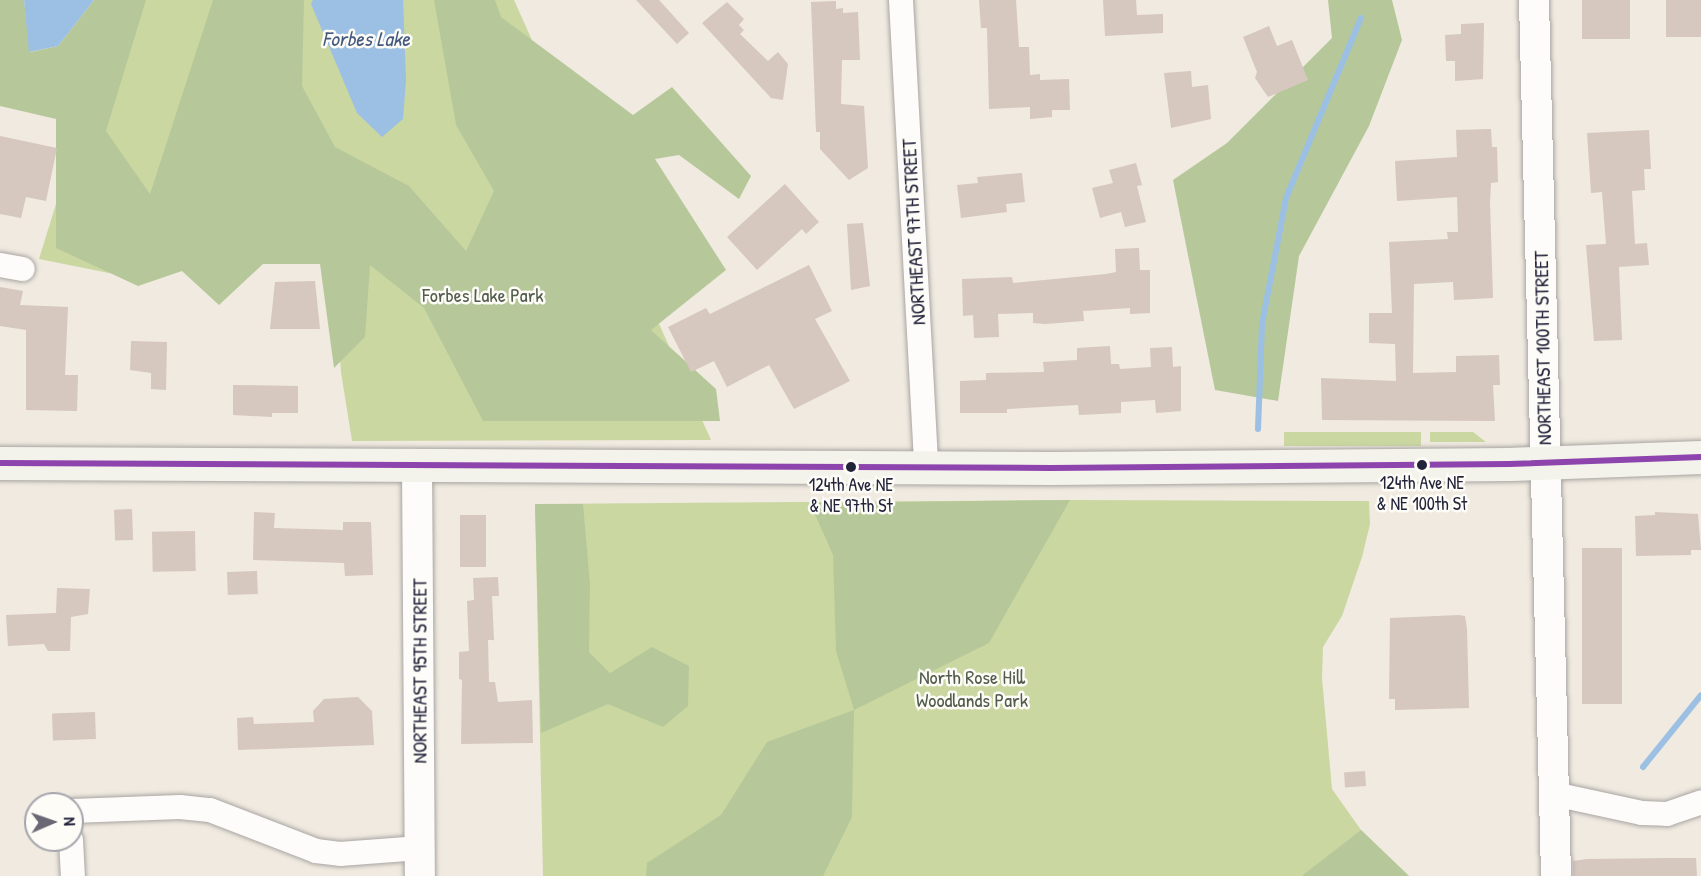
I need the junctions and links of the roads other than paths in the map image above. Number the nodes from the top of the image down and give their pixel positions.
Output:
1 (901, 0) edge
2 (1534, 0) edge
3 (1701, 457) edge
4 (0, 463) edge
5 (1545, 463) junction
6 (417, 465) junction
7 (926, 465) junction
8 (1554, 794) junction
9 (1701, 802) edge
10 (84, 811) edge
11 (72, 852) edge
12 (420, 862) edge
13 (73, 876) edge
14 (1556, 876) edge

1 - 7 street, NORTHEAST 97TH STREET
2 - 5 street, NORTHEAST 100TH STREET
3 - 5 main road
4 - 6 main road
5 - 7 main road
5 - 8 street, NORTHEAST 100TH STREET
6 - 7 main road
6 - 12 street, NORTHEAST 95TH STREET
8 - 9 street
8 - 14 street, NORTHEAST 100TH STREET
10 - 12 street
11 - 13 street

